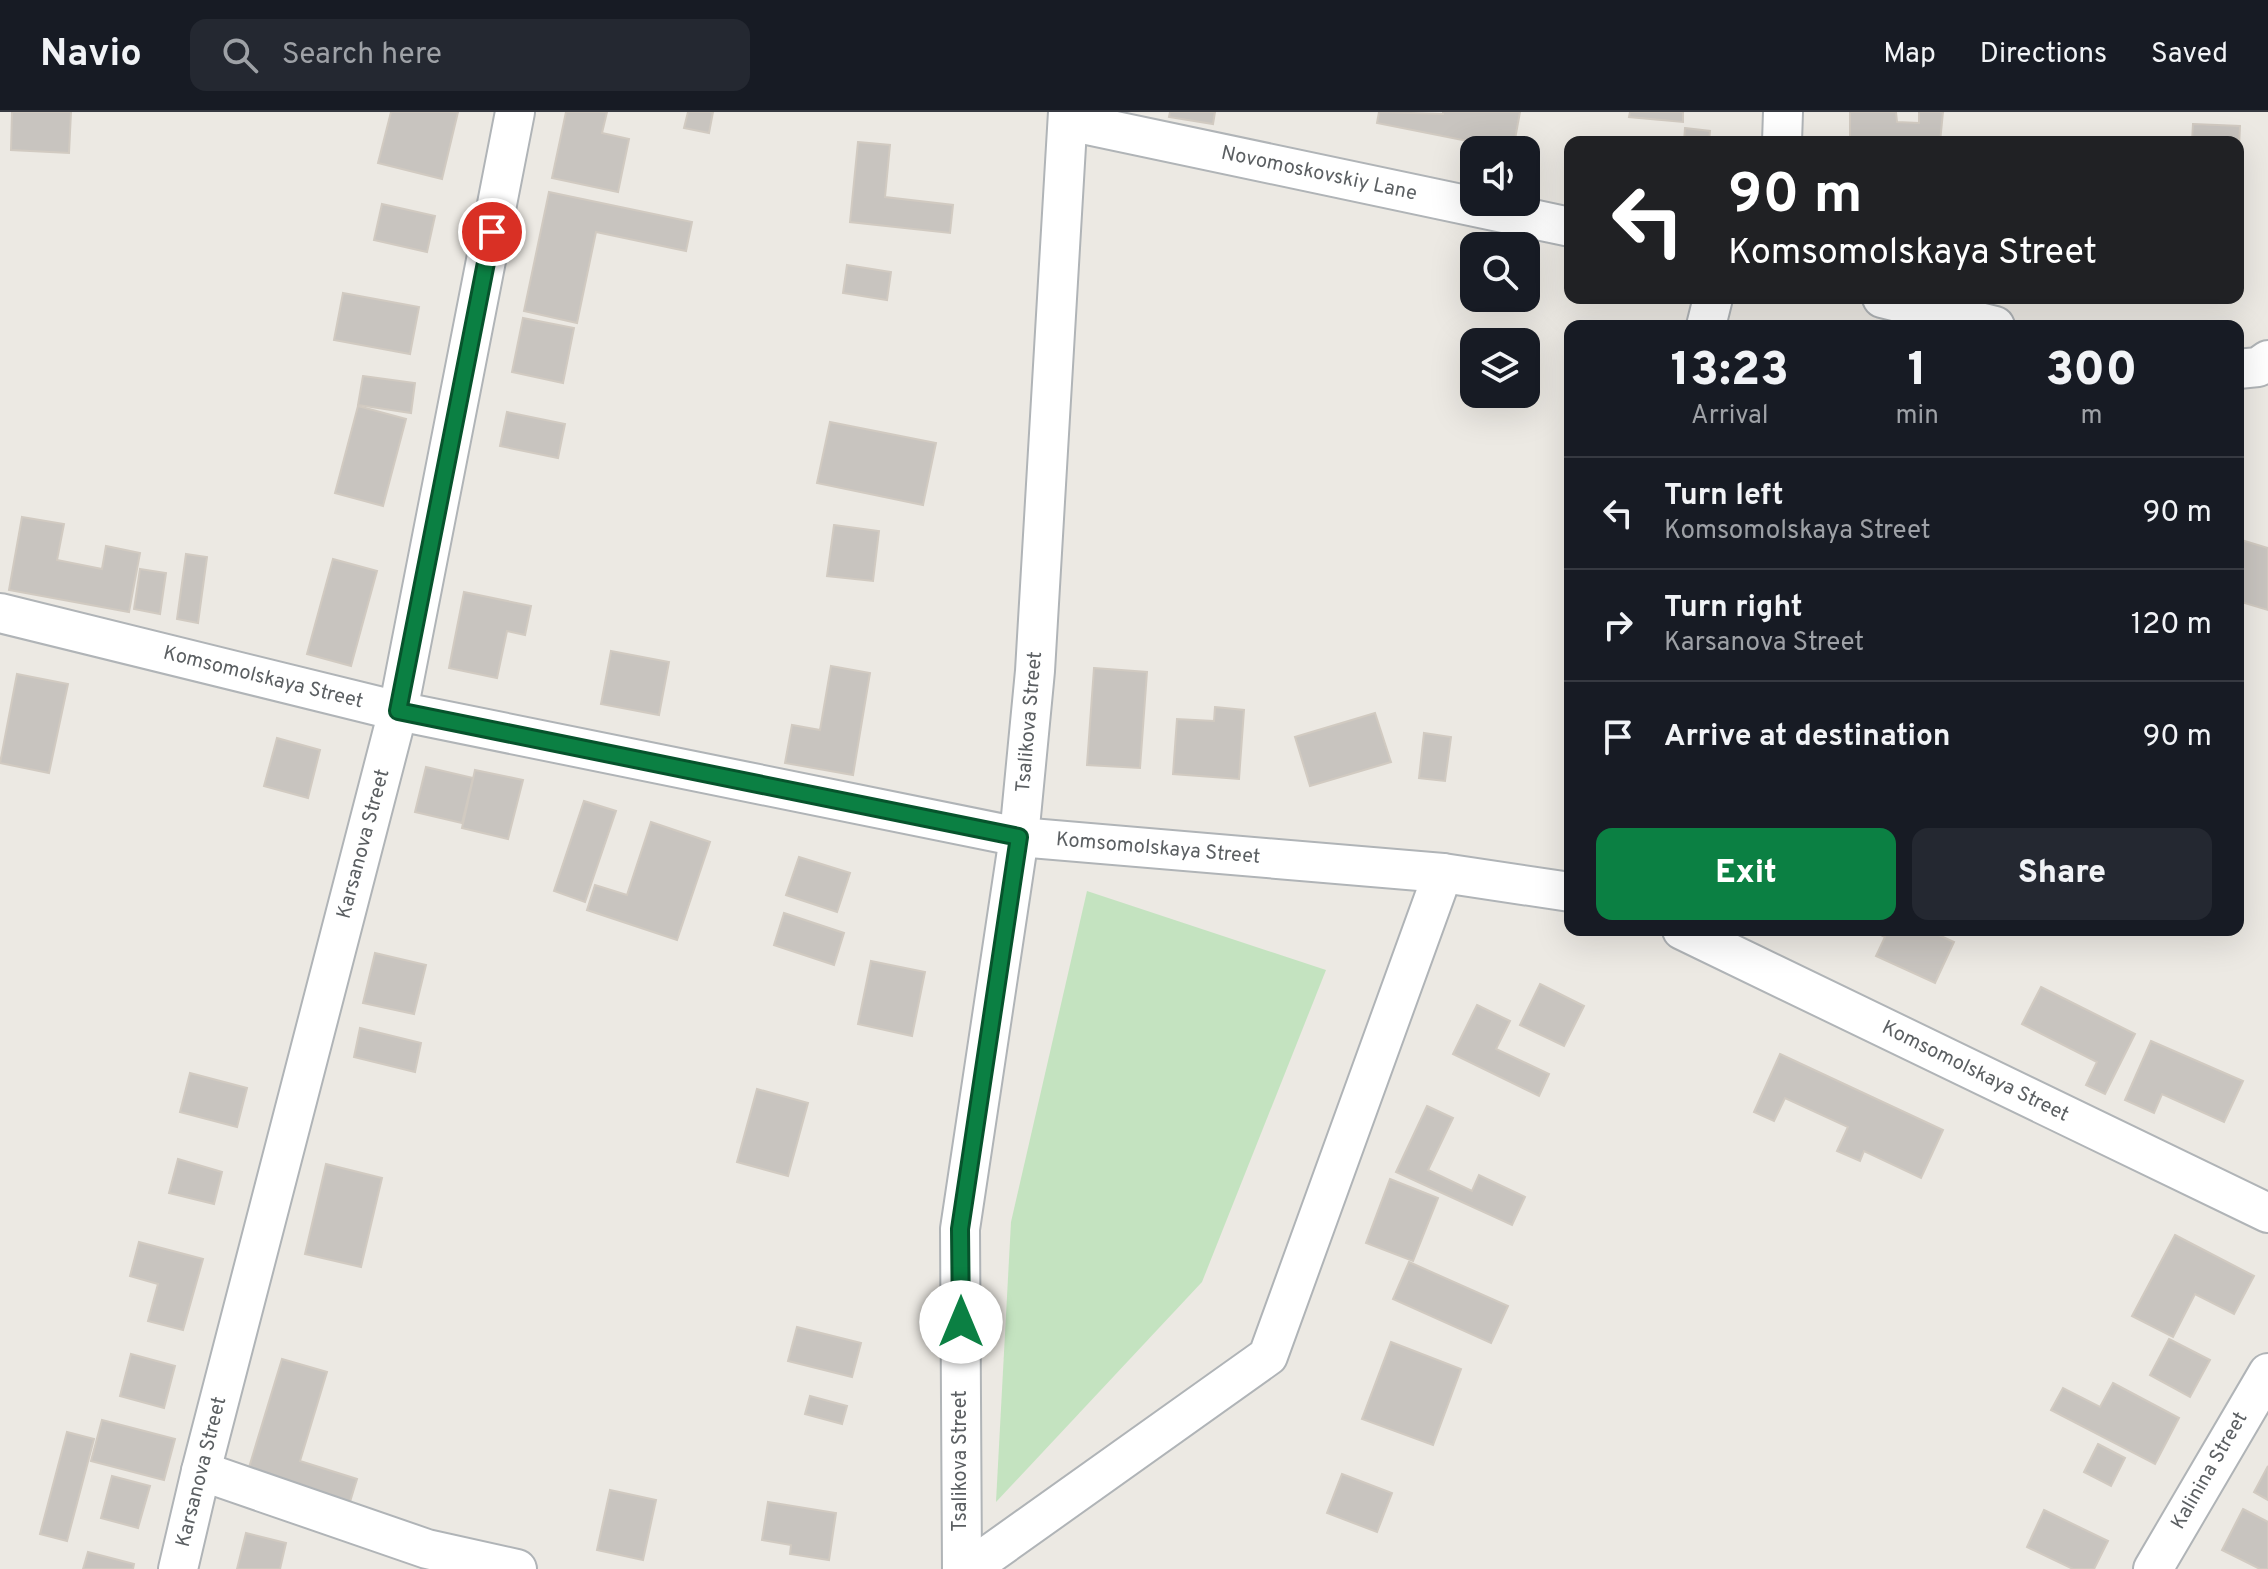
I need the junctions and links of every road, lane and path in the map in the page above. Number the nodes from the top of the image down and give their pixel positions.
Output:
1 (515, 112) edge
2 (1783, 112) edge
3 (1068, 116) edge
4 (1782, 136) edge
5 (1564, 226) edge
6 (1906, 304) edge
7 (1971, 320) edge
8 (2268, 360) edge
9 (2244, 368) edge
10 (0, 613) edge
11 (398, 711) junction
12 (1019, 837) junction
13 (1443, 873) junction
14 (1564, 891) edge
15 (1694, 936) edge
16 (2268, 1213) edge
17 (2268, 1373) edge
18 (201, 1471) junction
19 (423, 1559) edge
20 (178, 1569) edge
21 (517, 1569) edge
22 (962, 1569) edge
23 (969, 1569) edge
24 (2153, 1569) edge

1 - 11 street, Karsanova Street
2 - 4 street
3 - 5 street, Novomoskovskiy Lane
3 - 12 street, Tsalikova Street
6 - 7 street
8 - 9 street
10 - 11 street, Komsomolskaya Street
11 - 12 street, Komsomolskaya Street
11 - 18 street, Karsanova Street
12 - 13 street, Komsomolskaya Street
12 - 22 street, Tsalikova Street
13 - 14 street, Komsomolskaya Street
13 - 23 street, Tsalikova Street
15 - 16 street, Komsomolskaya Street
17 - 24 street, Kalinina Street
18 - 19 street
18 - 20 street, Karsanova Street
19 - 21 street

